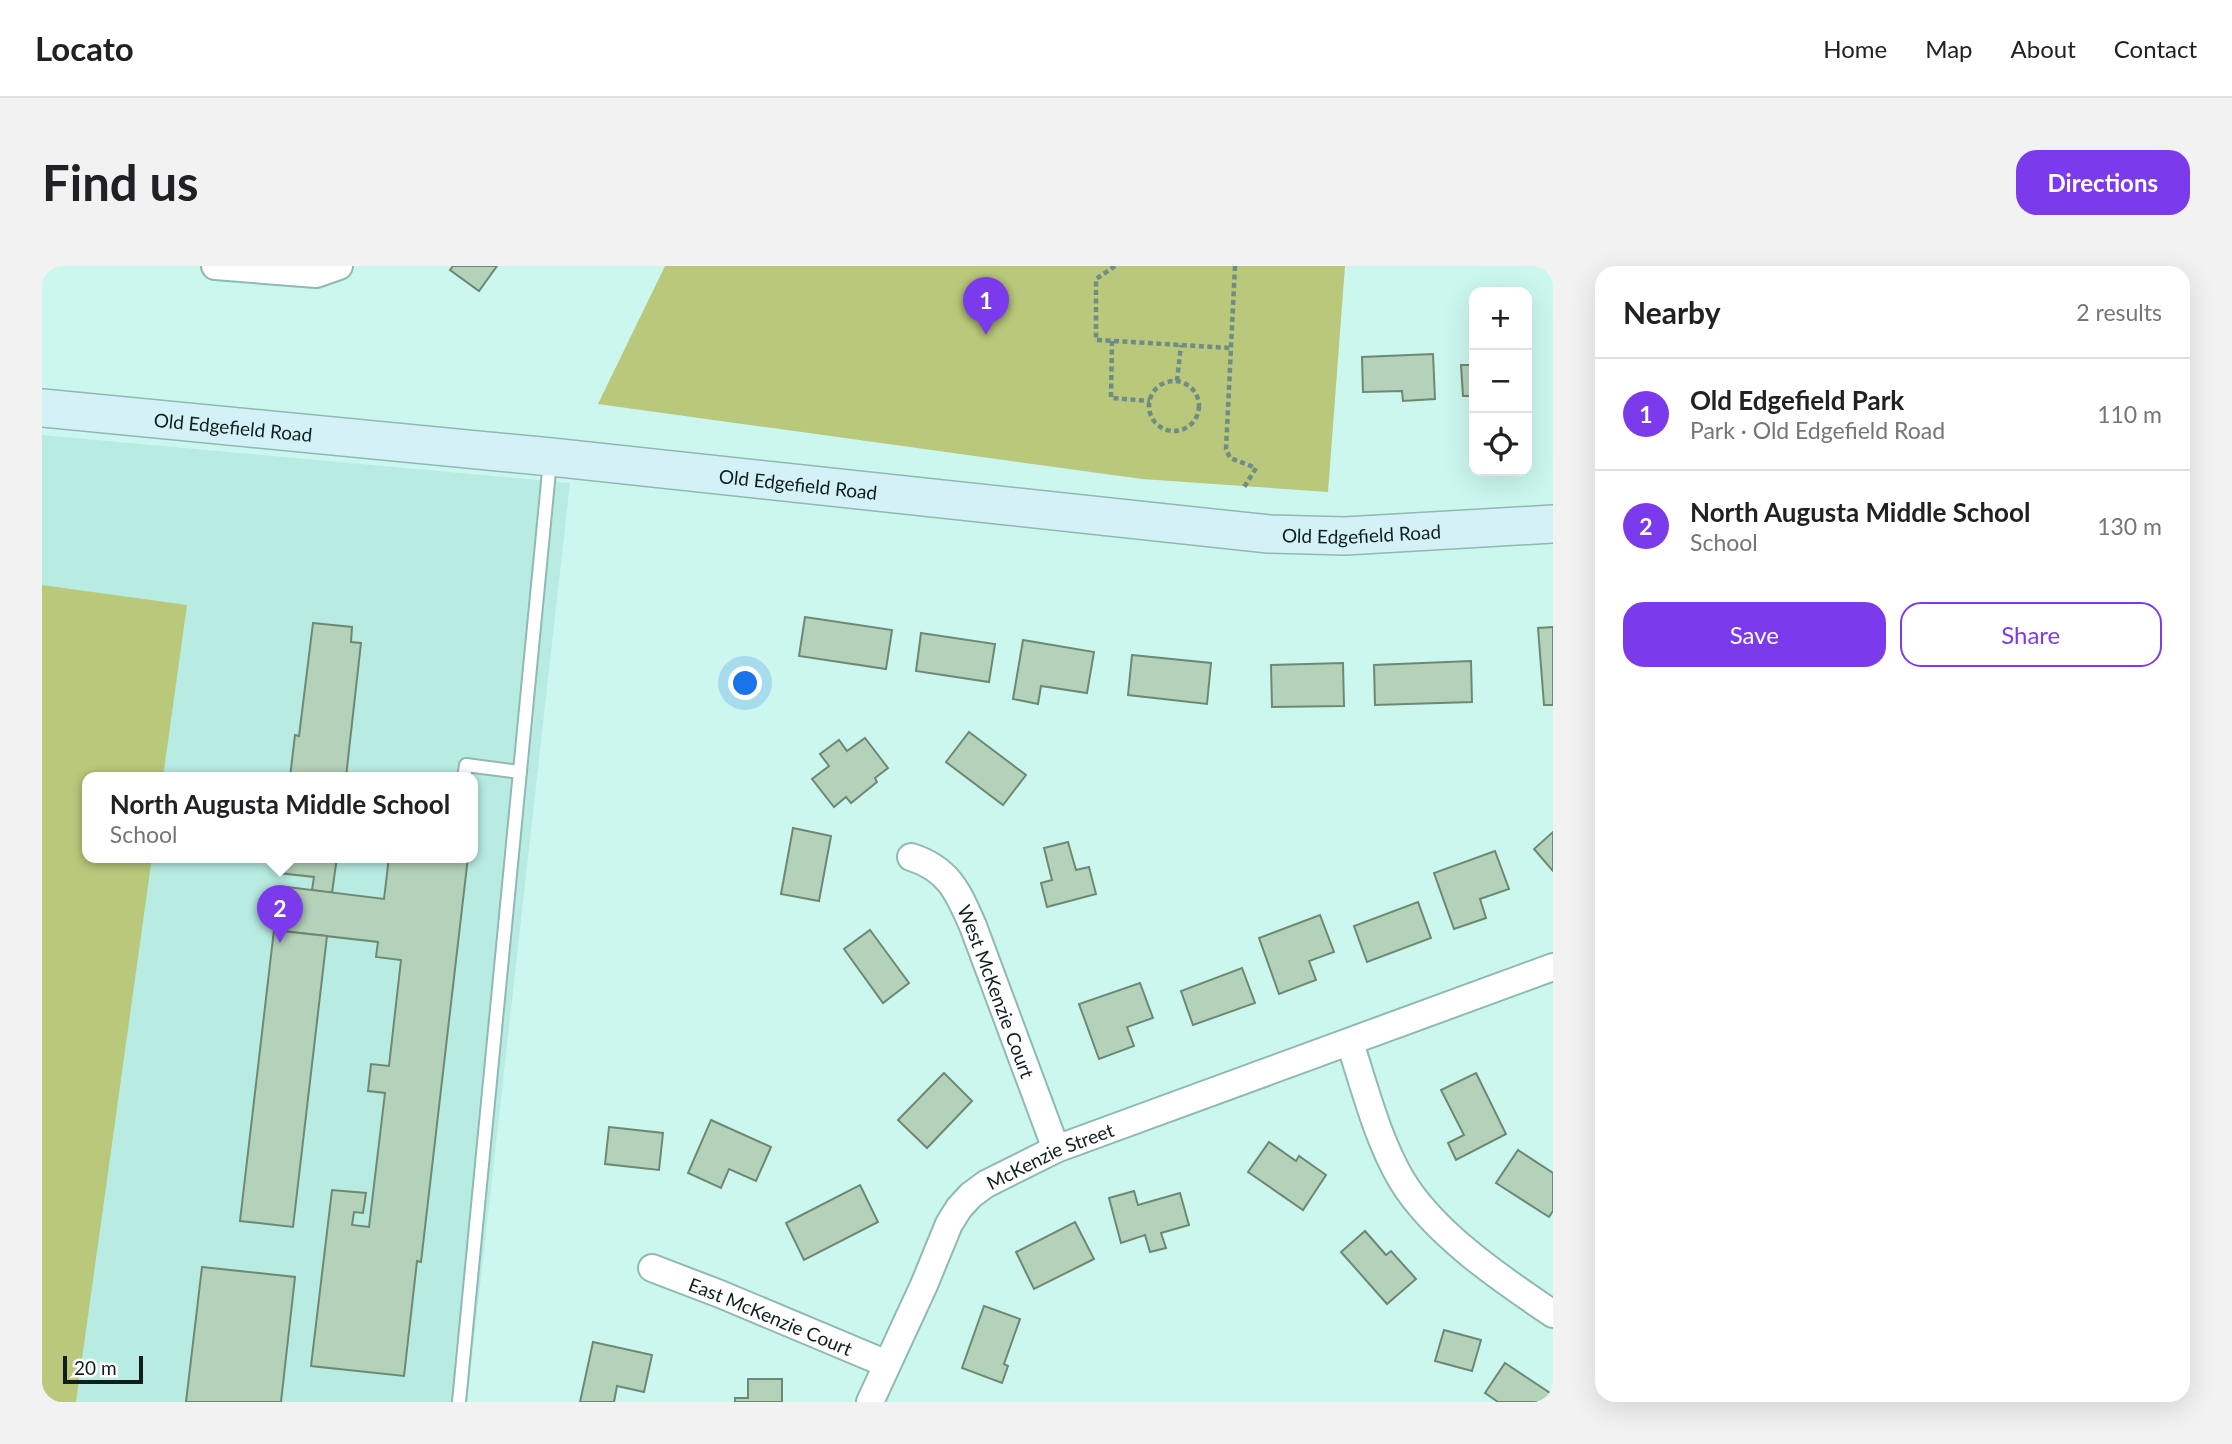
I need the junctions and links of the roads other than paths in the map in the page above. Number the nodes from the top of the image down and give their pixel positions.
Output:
1 (215, 266) edge
2 (339, 266) edge
3 (42, 408) edge
4 (551, 457) junction
5 (1553, 524) edge
6 (465, 772) edge
7 (520, 772) junction
8 (911, 857) dead end
9 (1553, 967) edge
10 (1350, 1043) junction
11 (1056, 1149) junction
12 (653, 1268) dead end
13 (1553, 1314) edge
14 (887, 1364) junction
15 (459, 1402) edge
16 (870, 1402) edge

1 - 2 street
3 - 4 street, Old Edgefield Road
4 - 5 street, Old Edgefield Road
4 - 7 lane
6 - 7 lane
7 - 15 lane
8 - 11 street, West McKenzie Court
9 - 10 street, McKenzie Street
10 - 11 street, McKenzie Street
10 - 13 street
11 - 14 street, McKenzie Street
12 - 14 street, East McKenzie Court
14 - 16 street, McKenzie Street

